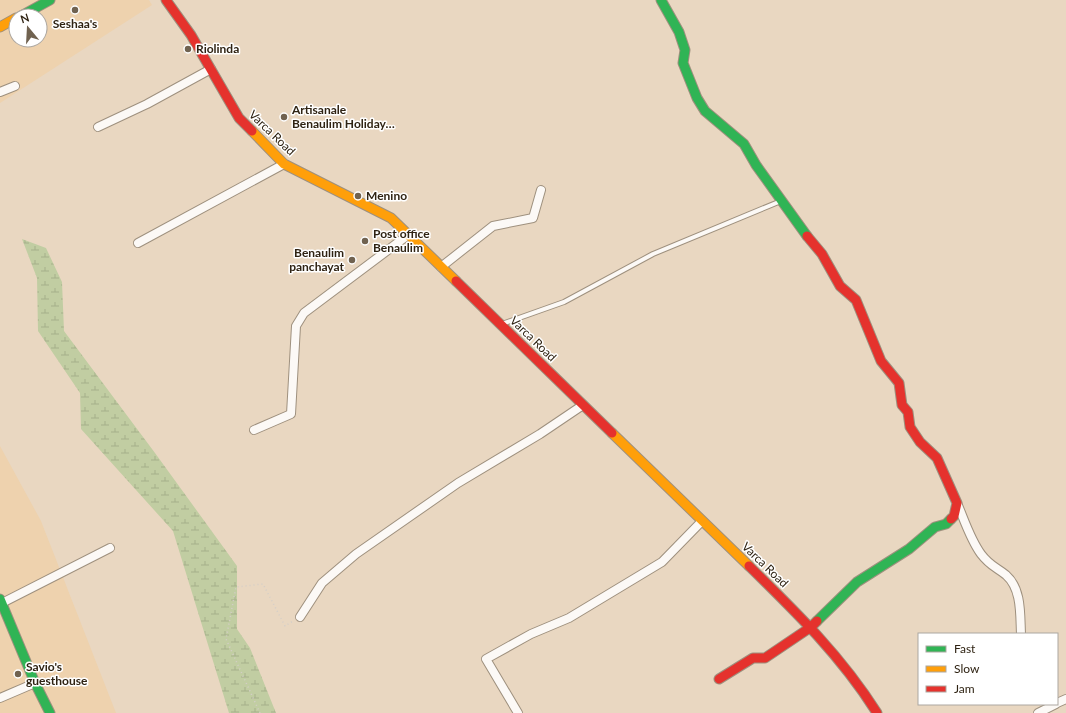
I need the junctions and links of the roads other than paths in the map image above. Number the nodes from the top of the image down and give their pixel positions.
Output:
1 (50, 0) edge
2 (166, 0) edge
3 (661, 0) edge
4 (35, 8) edge
5 (211, 69) junction
6 (15, 86) dead end
7 (0, 92) edge
8 (98, 127) dead end
9 (284, 164) junction
10 (541, 190) dead end
11 (781, 201) junction
12 (408, 235) junction
13 (138, 243) dead end
14 (441, 267) junction
15 (500, 324) junction
16 (583, 405) junction
17 (254, 430) dead end
18 (957, 503) junction
19 (702, 521) junction
20 (110, 548) dead end
21 (1, 602) edge
22 (300, 617) road end
23 (811, 626) junction
24 (1021, 633) edge
25 (719, 680) dead end
26 (35, 683) junction
27 (0, 698) edge
28 (1052, 705) edge
29 (50, 713) edge
30 (518, 713) edge
31 (877, 713) edge
32 (1038, 713) edge

1 - 4 street
2 - 5 street, Varca Road
3 - 11 street
5 - 8 street
5 - 9 street, Varca Road
6 - 7 street
9 - 12 street, Varca Road
9 - 13 street
10 - 14 street
11 - 15 lane
11 - 18 street
12 - 14 street, Varca Road
12 - 17 street
14 - 15 street, Varca Road
15 - 16 street, Varca Road
16 - 19 street, Varca Road
16 - 22 street
18 - 23 street
18 - 24 street
19 - 23 street, Varca Road
19 - 30 street
20 - 21 street
21 - 26 street
23 - 25 street
23 - 31 street, Varca Road
26 - 27 street
26 - 29 street
28 - 32 street

